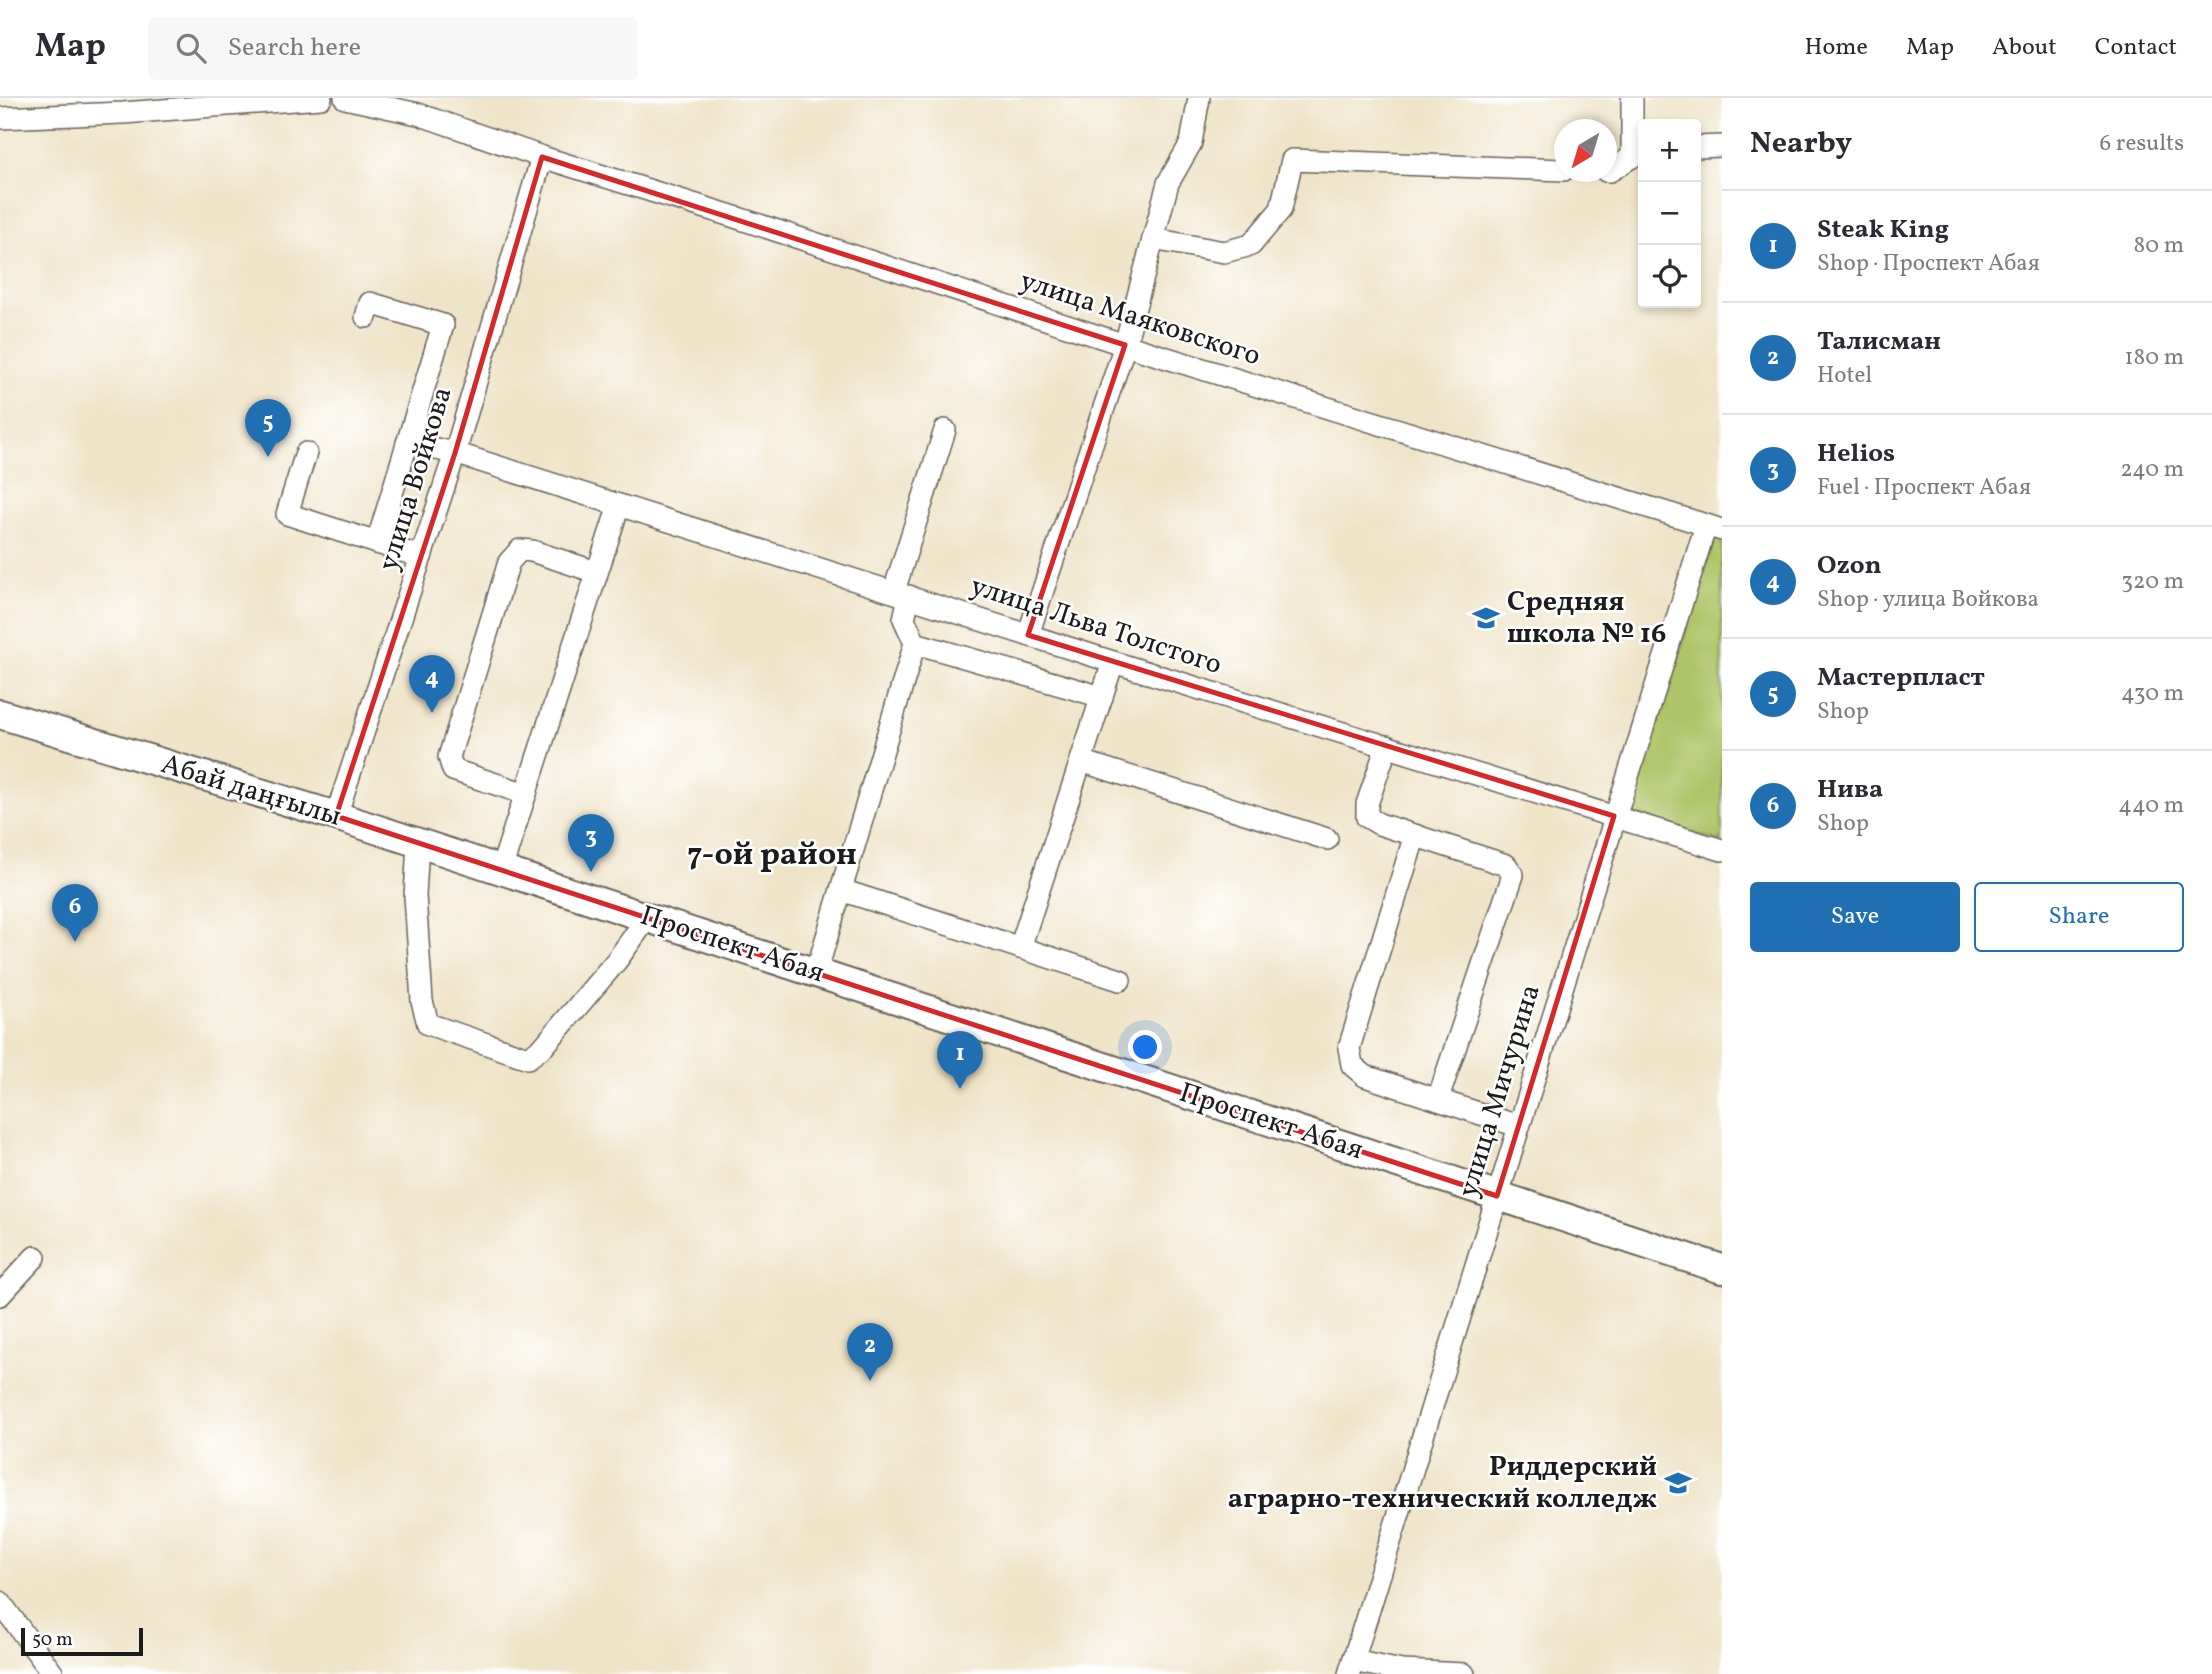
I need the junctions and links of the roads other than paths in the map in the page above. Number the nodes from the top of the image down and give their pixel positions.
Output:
1 (321, 98) edge
2 (345, 98) edge
3 (1199, 98) edge
4 (1632, 98) edge
5 (0, 118) edge
6 (1722, 146) edge
7 (1701, 147) edge
8 (1637, 153) edge
9 (542, 157) junction
10 (1617, 166) edge
11 (1554, 170) edge
12 (1153, 239) junction
13 (366, 317) dead end
14 (1125, 345) junction
15 (945, 430) dead end
16 (407, 443) junction
17 (306, 453) dead end
18 (455, 453) junction
19 (619, 505) junction
20 (1714, 528) edge
21 (377, 543) junction
22 (421, 557) junction
23 (596, 572) junction
24 (901, 594) junction
25 (1028, 635) junction
26 (915, 643) junction
27 (1114, 662) junction
28 (1102, 698) junction
29 (0, 714) edge
30 (1387, 746) junction
31 (1081, 761) junction
32 (526, 794) junction
33 (336, 816) junction
34 (1614, 816) junction
35 (1415, 835) junction
36 (1327, 839) dead end
37 (418, 843) junction
38 (1722, 850) edge
39 (501, 870) junction
40 (841, 890) junction
41 (647, 918) junction
42 (1020, 948) junction
43 (816, 972) junction
44 (1120, 980) dead end
45 (1438, 1099) junction
46 (1518, 1126) junction
47 (1497, 1196) junction
48 (34, 1257) dead end
49 (1722, 1269) edge
50 (0, 1295) edge
51 (1, 1605) edge
52 (1351, 1668) edge
53 (53, 1674) edge
54 (1464, 1674) edge

1 - 5 street
2 - 9 street, улица Маяковского
3 - 12 street
4 - 8 street
6 - 7 street
8 - 10 street
9 - 14 street, улица Маяковского
9 - 18 street, улица Войкова
11 - 12 street
12 - 14 street
13 - 16 street
14 - 20 street, улица Маяковского
14 - 25 street
15 - 24 street
16 - 18 street, улица Льва Толстого
16 - 21 street
17 - 21 street
18 - 19 street, улица Льва Толстого
18 - 22 street, улица Войкова
19 - 23 street
19 - 24 street, улица Льва Толстого
20 - 34 street, улица Мичурина
21 - 22 street
22 - 33 street, улица Войкова
23 - 32 street
23 - 32 street
24 - 25 street, улица Льва Толстого
24 - 26 street
25 - 27 street, улица Льва Толстого
26 - 28 street
26 - 40 street
27 - 28 street
27 - 30 street, улица Льва Толстого
28 - 31 street
29 - 33 main road, Абай даңғылы
30 - 34 street, улица Льва Толстого
30 - 35 street
31 - 36 street
31 - 42 street
32 - 39 street
33 - 37 main road, Абай даңғылы
34 - 38 street, улица Льва Толстого
34 - 46 street, улица Мичурина
35 - 45 street
35 - 45 street
37 - 39 main road, Абай даңғылы
37 - 41 street
39 - 41 main road, Проспект Абая
40 - 42 street
40 - 43 street
41 - 43 main road, Проспект Абая
42 - 44 street
43 - 47 main road, Проспект Абая
45 - 46 street
46 - 47 street, улица Мичурина
47 - 49 main road, Проспект Абая
47 - 52 street, улица Мичурина
48 - 50 street
51 - 53 street
52 - 54 street

